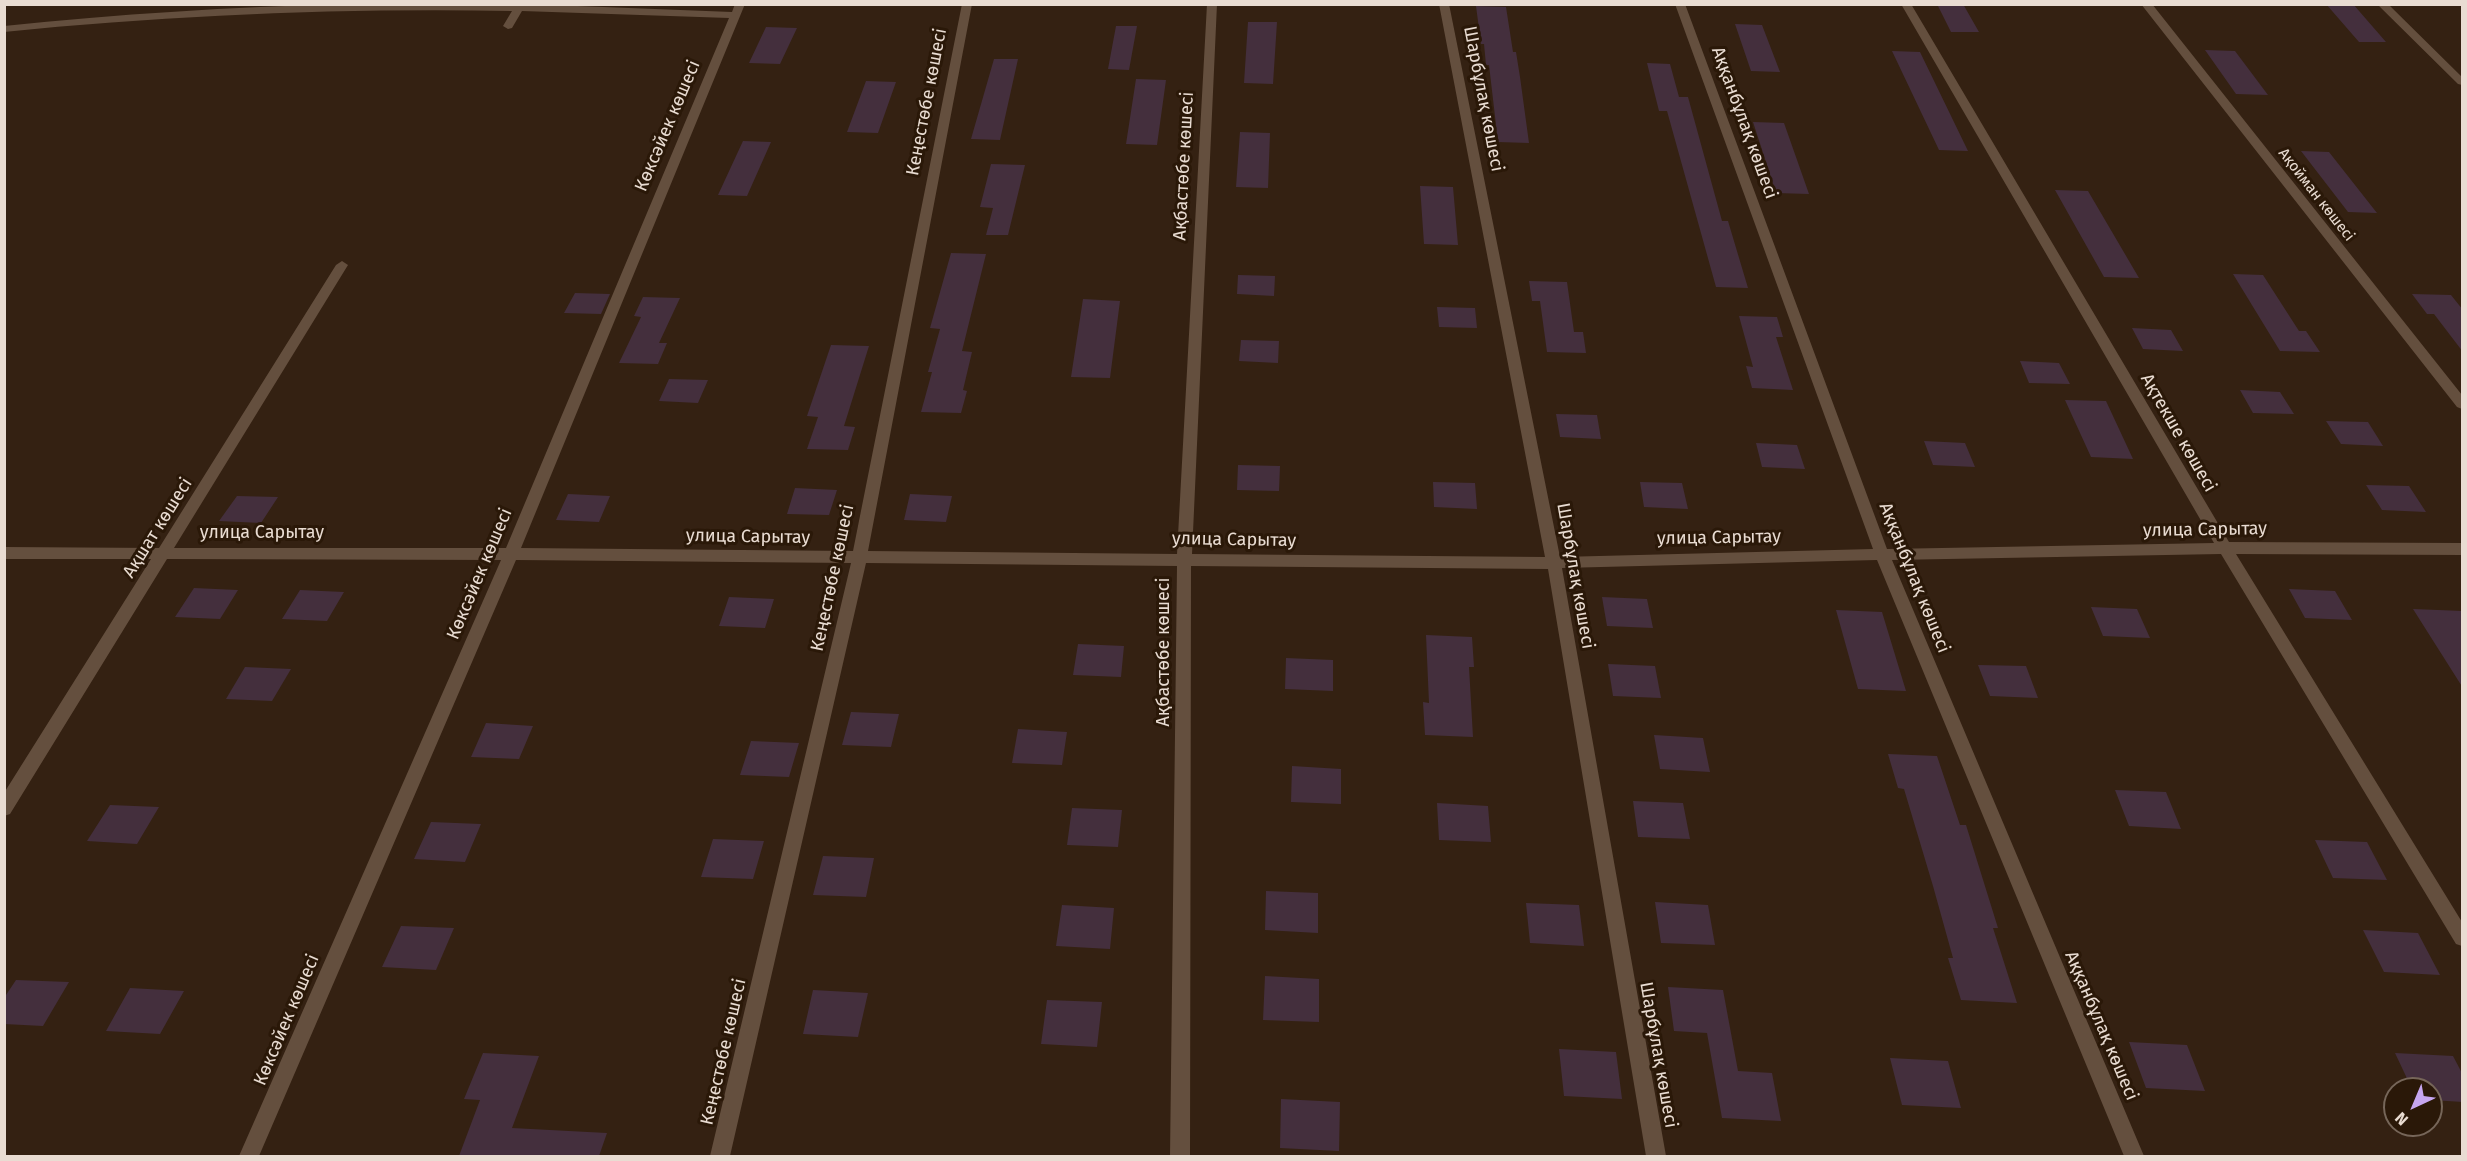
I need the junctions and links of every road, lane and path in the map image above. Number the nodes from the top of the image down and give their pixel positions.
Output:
1 (967, 4) edge
2 (1212, 4) edge
3 (1444, 4) edge
4 (1680, 4) edge
5 (1906, 4) edge
6 (2146, 4) edge
7 (2382, 4) edge
8 (600, 7) edge
9 (518, 9) junction
10 (738, 10) edge
11 (507, 26) dead end
12 (4, 29) edge
13 (2463, 82) edge
14 (342, 265) dead end
15 (2463, 404) edge
16 (2225, 548) junction
17 (2463, 549) edge
18 (4, 553) edge
19 (165, 553) junction
20 (511, 554) junction
21 (1882, 554) junction
22 (859, 559) junction
23 (1184, 559) junction
24 (1554, 563) junction
25 (4, 809) edge
26 (2463, 938) edge
27 (249, 1156) edge
28 (720, 1156) edge
29 (1180, 1156) edge
30 (1656, 1156) edge
31 (2134, 1156) edge

1 - 22 street, Кеңестөбе көшесі
2 - 23 street, Ақбастөбе көшесі
3 - 24 street, Шарбұлақ көшесі
4 - 21 street, Аққанбұлақ көшесі
5 - 16 street, Ақтекше көшесі
6 - 15 street, Ақойман көшесі
7 - 13 street
8 - 9 street
8 - 10 street
9 - 11 street
9 - 12 street
10 - 20 street, Көксәйек көшесі
14 - 19 street, Ақшат көшесі
16 - 17 street, улица Сарытау
16 - 21 street, улица Сарытау
16 - 26 street, Ақтекше көшесі
18 - 19 street, улица Сарытау
19 - 20 street, улица Сарытау
19 - 25 street, Ақшат көшесі
20 - 22 street, улица Сарытау
20 - 27 street, Көксәйек көшесі
21 - 24 street, улица Сарытау
21 - 31 street, Аққанбұлақ көшесі
22 - 23 street, улица Сарытау
22 - 28 street, Кеңестөбе көшесі
23 - 24 street, улица Сарытау
23 - 29 street, Ақбастөбе көшесі
24 - 30 street, Шарбұлақ көшесі

